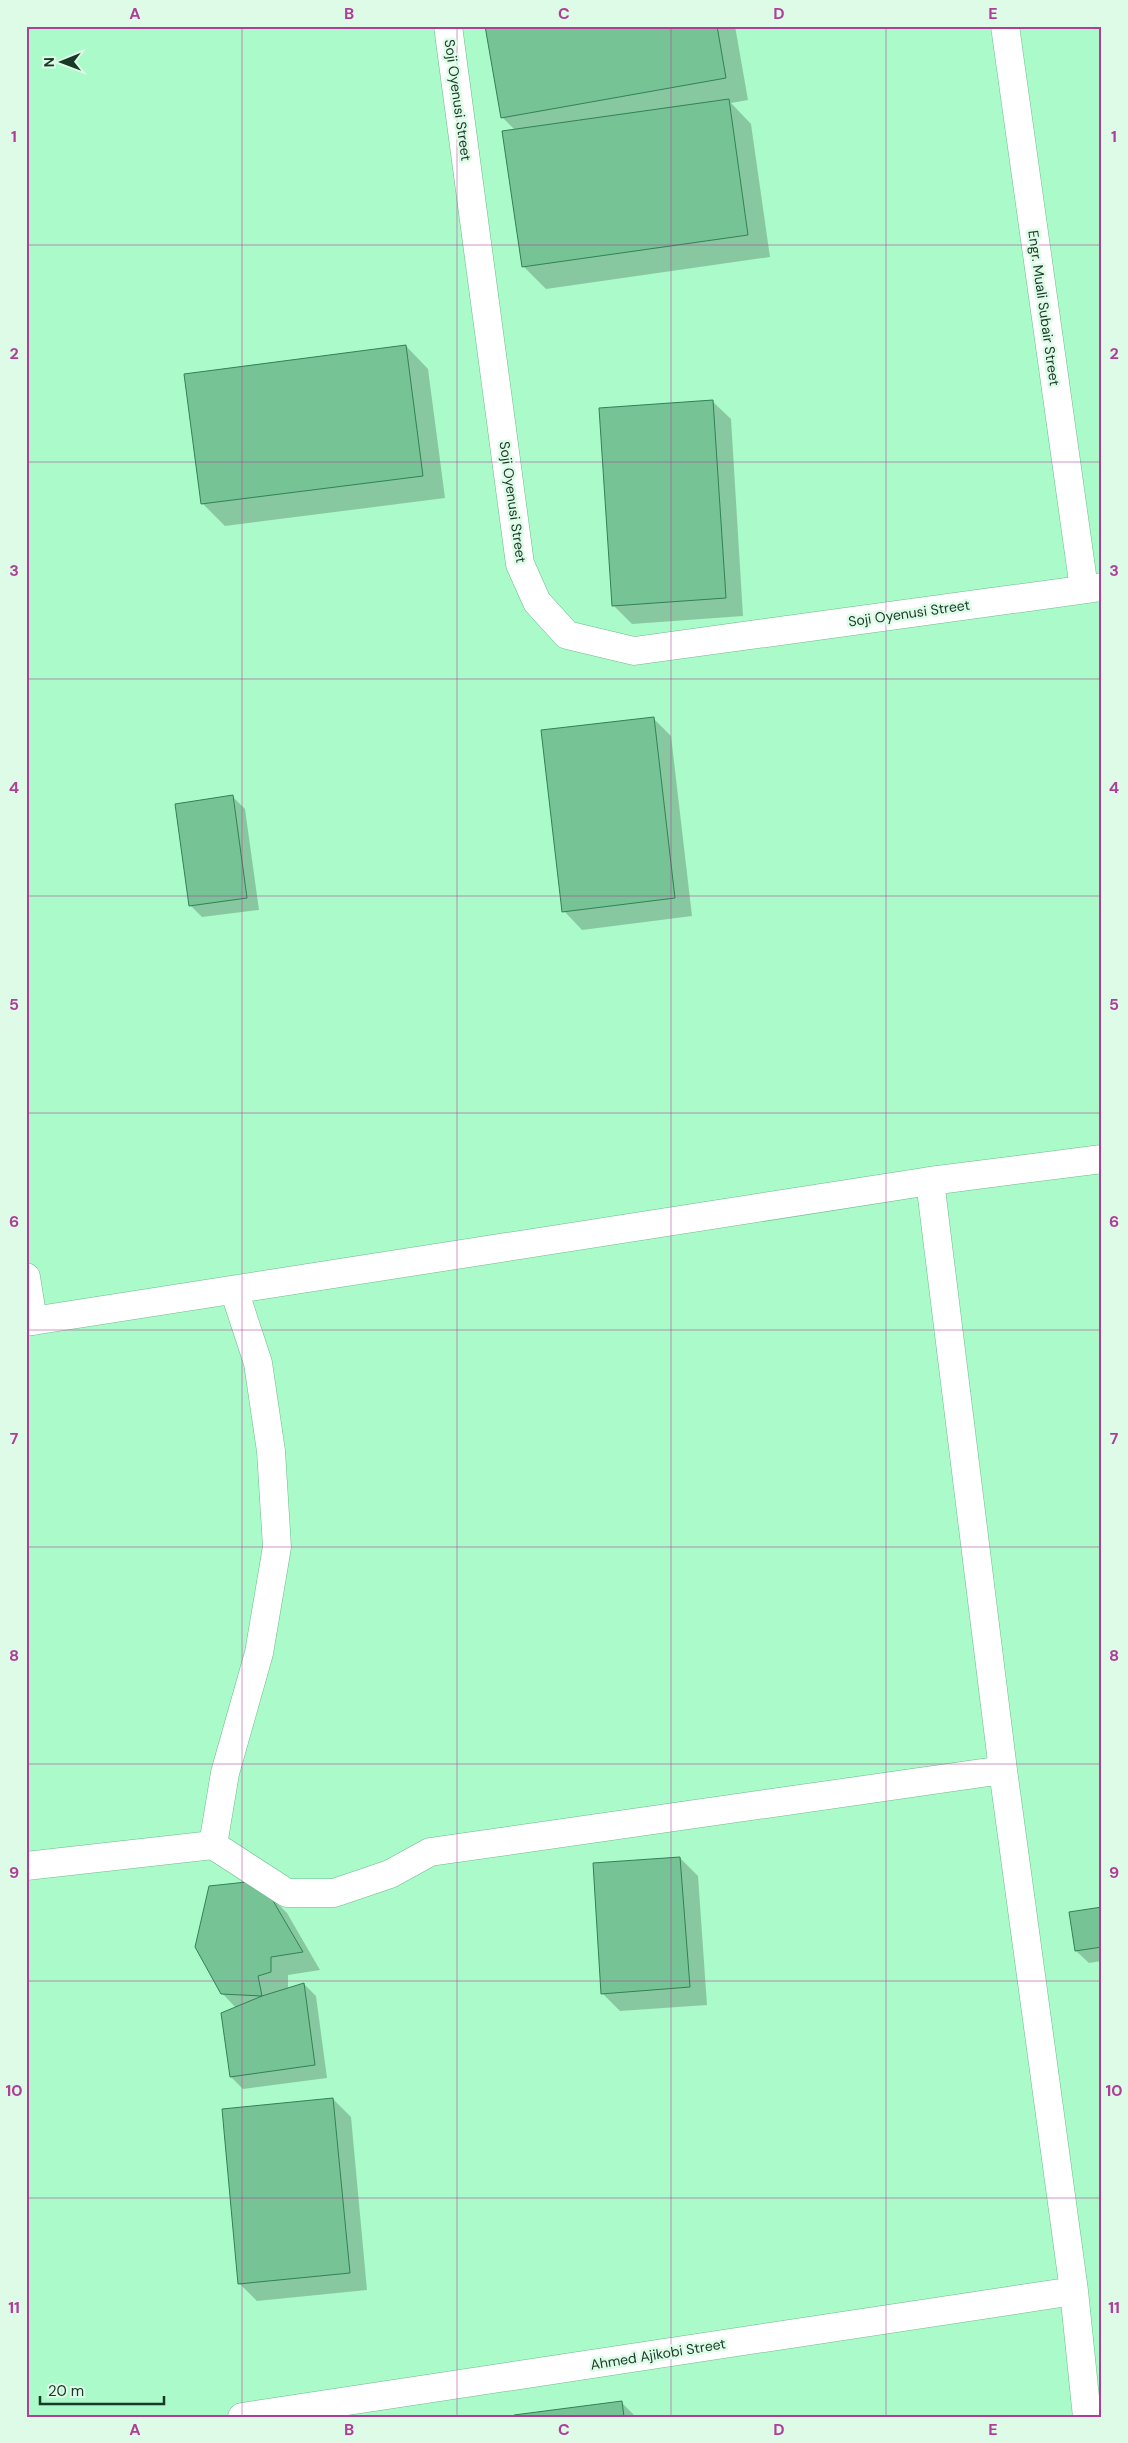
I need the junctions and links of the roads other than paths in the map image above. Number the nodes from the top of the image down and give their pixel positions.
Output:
1 (448, 26) edge
2 (1005, 26) edge
3 (1093, 588) edge
4 (1102, 1158) edge
5 (930, 1181) junction
6 (26, 1276) edge
7 (234, 1290) junction
8 (29, 1322) edge
9 (1003, 1770) junction
10 (213, 1845) junction
11 (26, 1866) edge
12 (1074, 2291) junction
13 (242, 2417) edge
14 (1087, 2417) edge

1 - 3 street, Soji Oyenusi Street
2 - 3 street, Engr. Muali Subair Street
4 - 5 street
5 - 7 street
5 - 9 street
6 - 8 street
7 - 8 street
7 - 10 street
9 - 10 street
9 - 12 street
10 - 11 street
12 - 13 street, Ahmed Ajikobi Street
12 - 14 street

